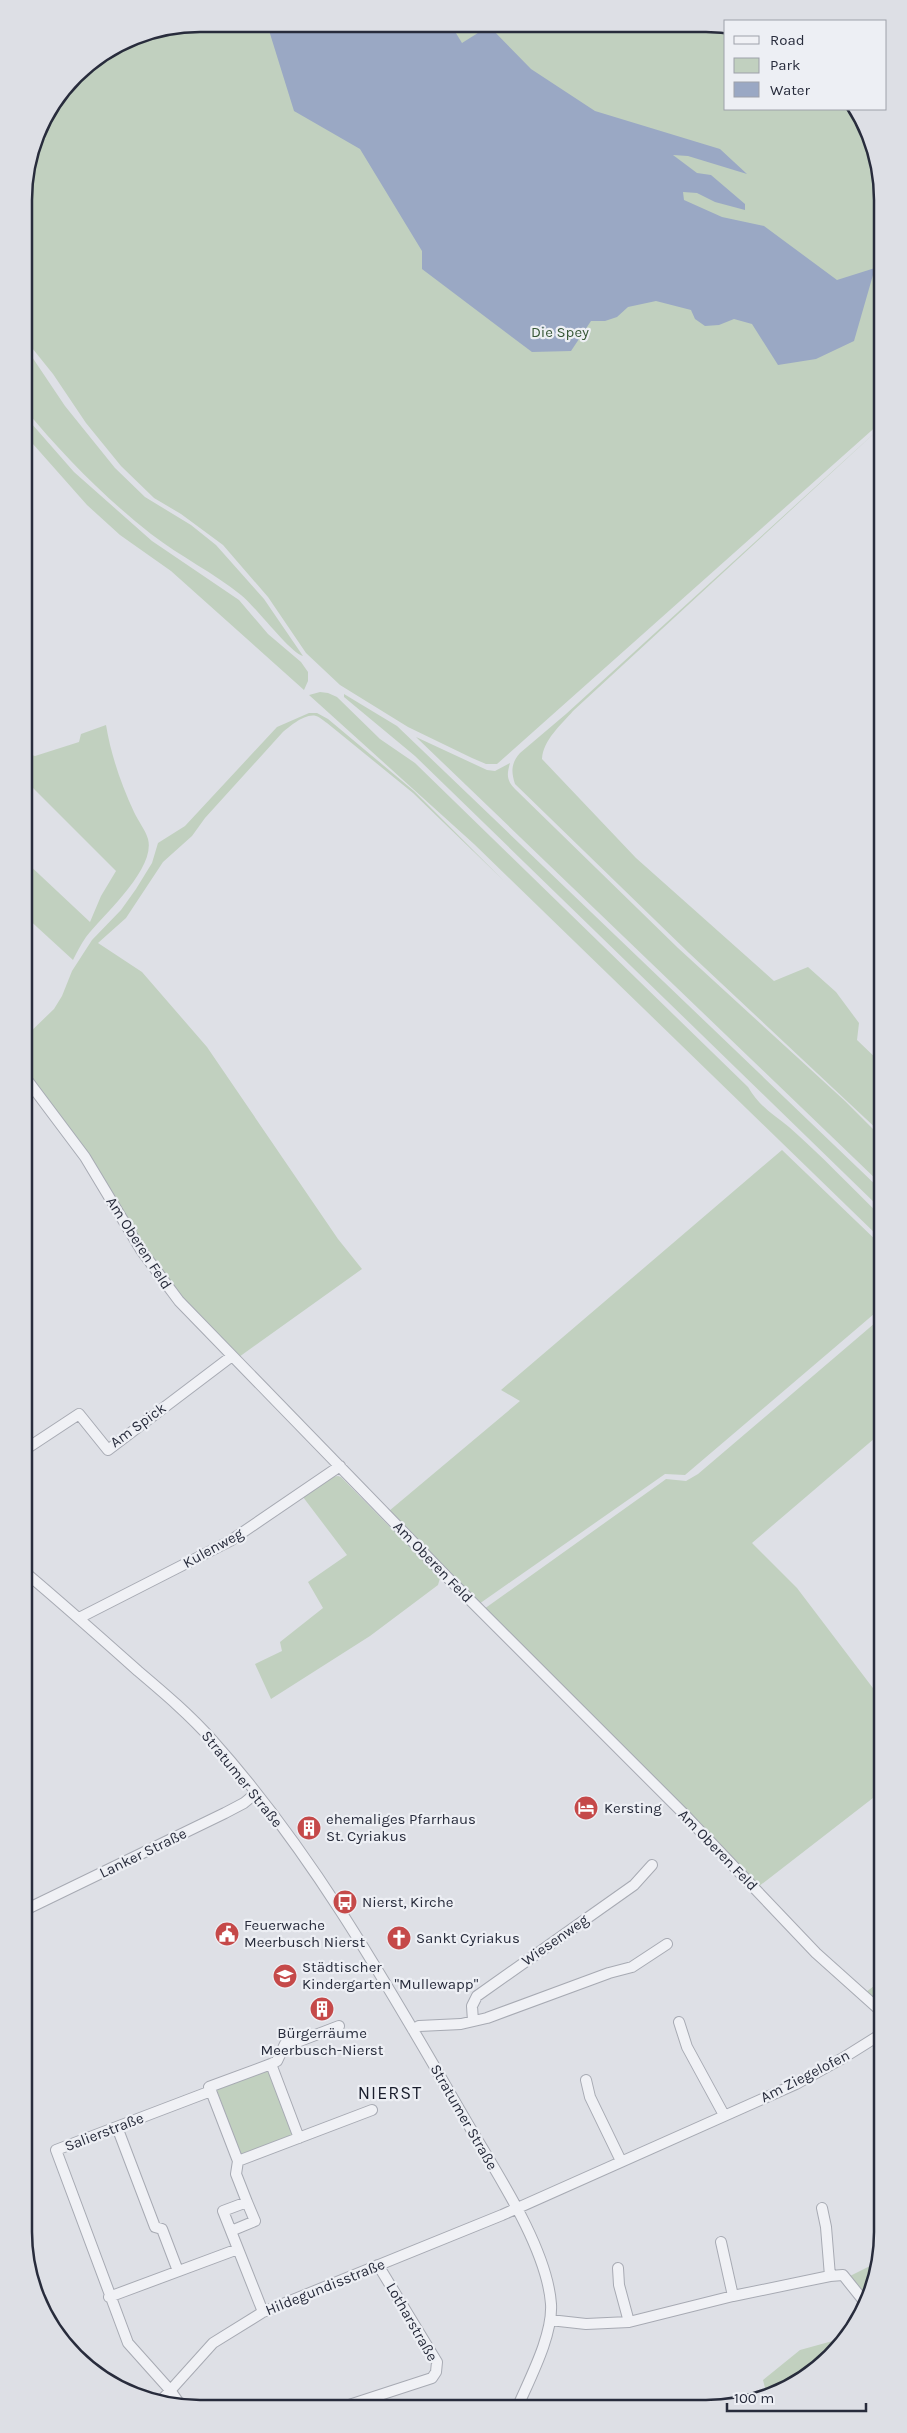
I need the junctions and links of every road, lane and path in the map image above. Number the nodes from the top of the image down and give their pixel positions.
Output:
1 (33, 1085) edge
2 (232, 1356) junction
3 (32, 1445) edge
4 (340, 1466) junction
5 (32, 1578) edge
6 (79, 1618) junction
7 (256, 1793) junction
8 (652, 1866) dead end
9 (32, 1906) edge
10 (667, 1944) dead end
11 (874, 2006) edge
12 (473, 2021) junction
13 (679, 2022) dead end
14 (339, 2026) dead end
15 (413, 2030) junction
16 (874, 2038) edge
17 (271, 2064) junction
18 (586, 2080) dead end
19 (211, 2092) junction
20 (372, 2110) dead end
21 (724, 2115) junction
22 (117, 2127) junction
23 (299, 2138) junction
24 (238, 2161) junction
25 (621, 2161) junction
26 (247, 2202) junction
27 (516, 2207) junction
28 (822, 2208) dead end
29 (231, 2231) junction
30 (721, 2242) dead end
31 (238, 2249) junction
32 (378, 2265) junction
33 (618, 2268) dead end
34 (178, 2272) junction
35 (830, 2276) junction
36 (733, 2296) junction
37 (110, 2297) junction
38 (861, 2299) edge
39 (263, 2312) junction
40 (550, 2320) junction
41 (629, 2322) junction
42 (170, 2390) junction
43 (165, 2396) edge
44 (176, 2398) edge
45 (364, 2400) edge
46 (520, 2400) edge

1 - 2 street, Am Oberen Feld
2 - 3 street, Am Spick
2 - 4 street, Am Oberen Feld
4 - 6 street, Kulenweg
4 - 11 street, Am Oberen Feld
5 - 6 street, Stratumer Straße
6 - 7 street, Stratumer Straße
7 - 9 street, Lanker Straße
7 - 15 street, Stratumer Straße
8 - 12 street, Wiesenweg
10 - 12 street
12 - 15 street
13 - 21 street
14 - 17 street
15 - 27 street, Stratumer Straße
16 - 21 street, Am Ziegelofen
17 - 19 street, Salierstraße
17 - 23 street
18 - 25 street
19 - 22 street, Salierstraße
19 - 24 street
20 - 23 street
21 - 25 street, Am Ziegelofen
22 - 34 street
22 - 37 street, Salierstraße
23 - 24 street
24 - 26 street
25 - 27 street, Am Ziegelofen
26 - 29 street
26 - 29 street
27 - 32 street, Hildegundisstraße
27 - 40 street, Stratumer Straße
28 - 35 street
29 - 31 street
30 - 36 street
31 - 34 street
31 - 39 street
32 - 39 street, Hildegundisstraße
32 - 45 street, Lotharstraße
33 - 41 street
34 - 37 street
35 - 36 street
35 - 38 street
36 - 41 street
37 - 42 street, Salierstraße
39 - 42 street, Hildegundisstraße
40 - 41 street
40 - 46 street, Stratumer Straße
42 - 43 street, Hildegundisstraße
42 - 44 street

